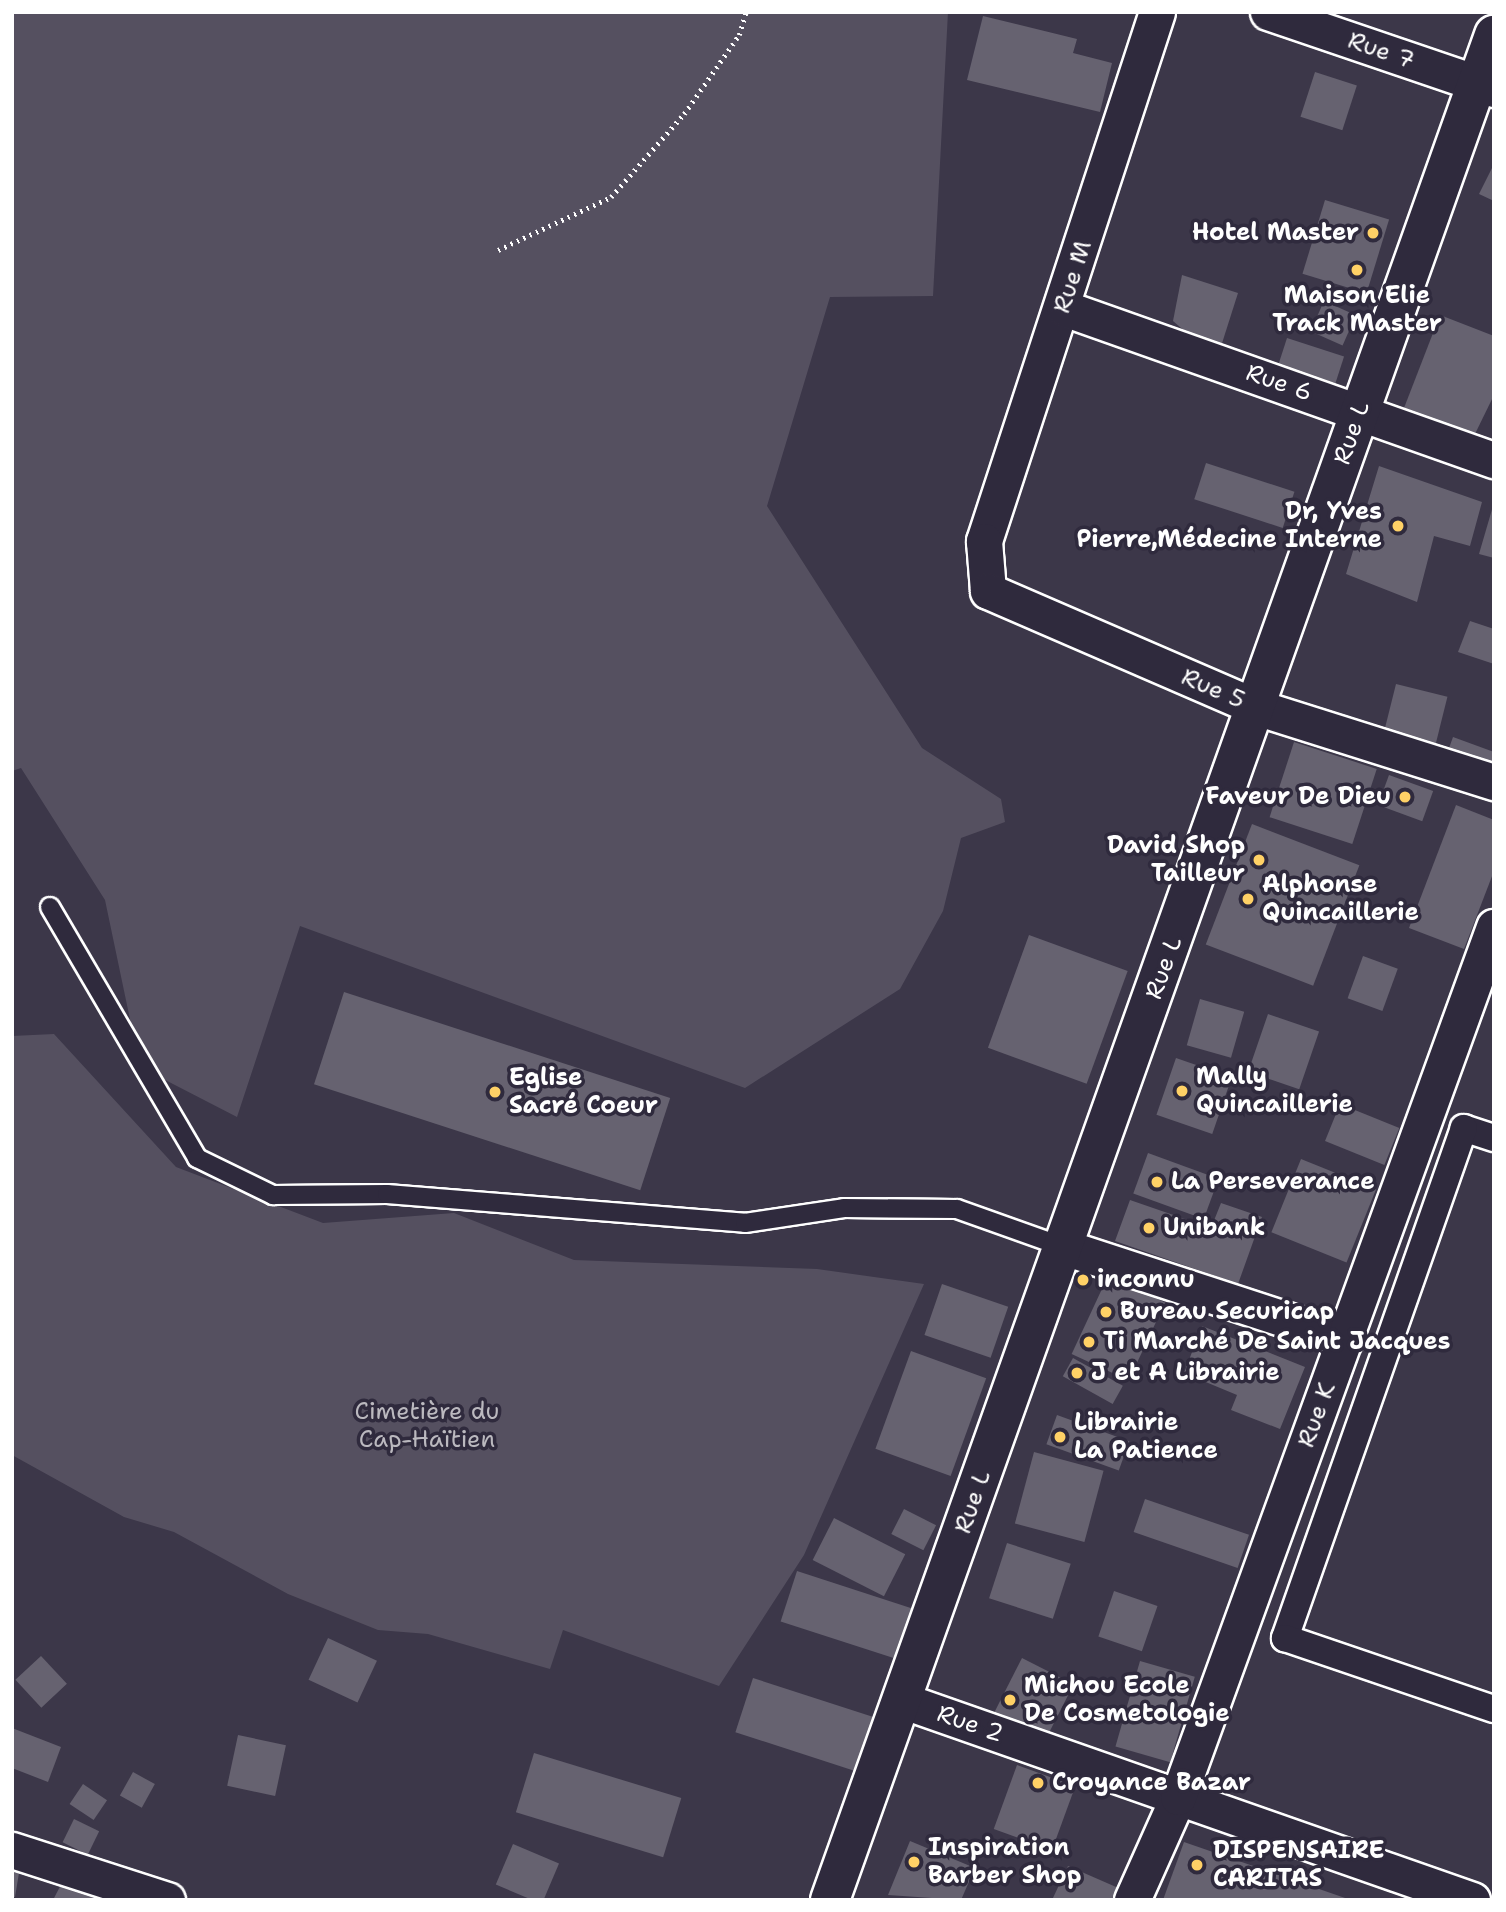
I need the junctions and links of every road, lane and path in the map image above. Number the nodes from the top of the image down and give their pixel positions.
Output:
1 (746, 12) edge
2 (1157, 12) edge
3 (1268, 12) edge
4 (1494, 35) edge
5 (1485, 86) edge
6 (498, 250) dead end
7 (1064, 308) junction
8 (1360, 411) junction
9 (1494, 460) edge
10 (984, 541) joint
11 (1256, 707) junction
12 (1494, 782) edge
13 (50, 907) dead end
14 (1494, 927) edge
15 (1494, 1138) edge
16 (1064, 1247) junction
17 (1345, 1339) junction
18 (904, 1701) junction
19 (1494, 1709) edge
20 (1178, 1797) junction
21 (12, 1850) edge
22 (1434, 1893) edge
23 (167, 1900) edge
24 (830, 1900) edge
25 (1132, 1900) edge
26 (1472, 1900) edge

1 - 6 path
2 - 7 street, Rue M
3 - 5 street, Rue 7
4 - 5 street, Rue L
5 - 8 street, Rue L
7 - 8 street, Rue 6
7 - 10 street, Rue M
8 - 9 street, Rue 6
8 - 11 street, Rue L
10 - 11 street, Rue 5
11 - 12 street, Rue 5
11 - 16 street, Rue L
13 - 16 lane
14 - 17 street, Rue K
15 - 19 street
16 - 17 street
16 - 18 street, Rue L
17 - 20 street, Rue K
18 - 20 street, Rue 2
18 - 24 street, Rue L
20 - 22 street, Rue 2
20 - 25 street, Rue K
21 - 23 street
22 - 26 street, Rue 2

